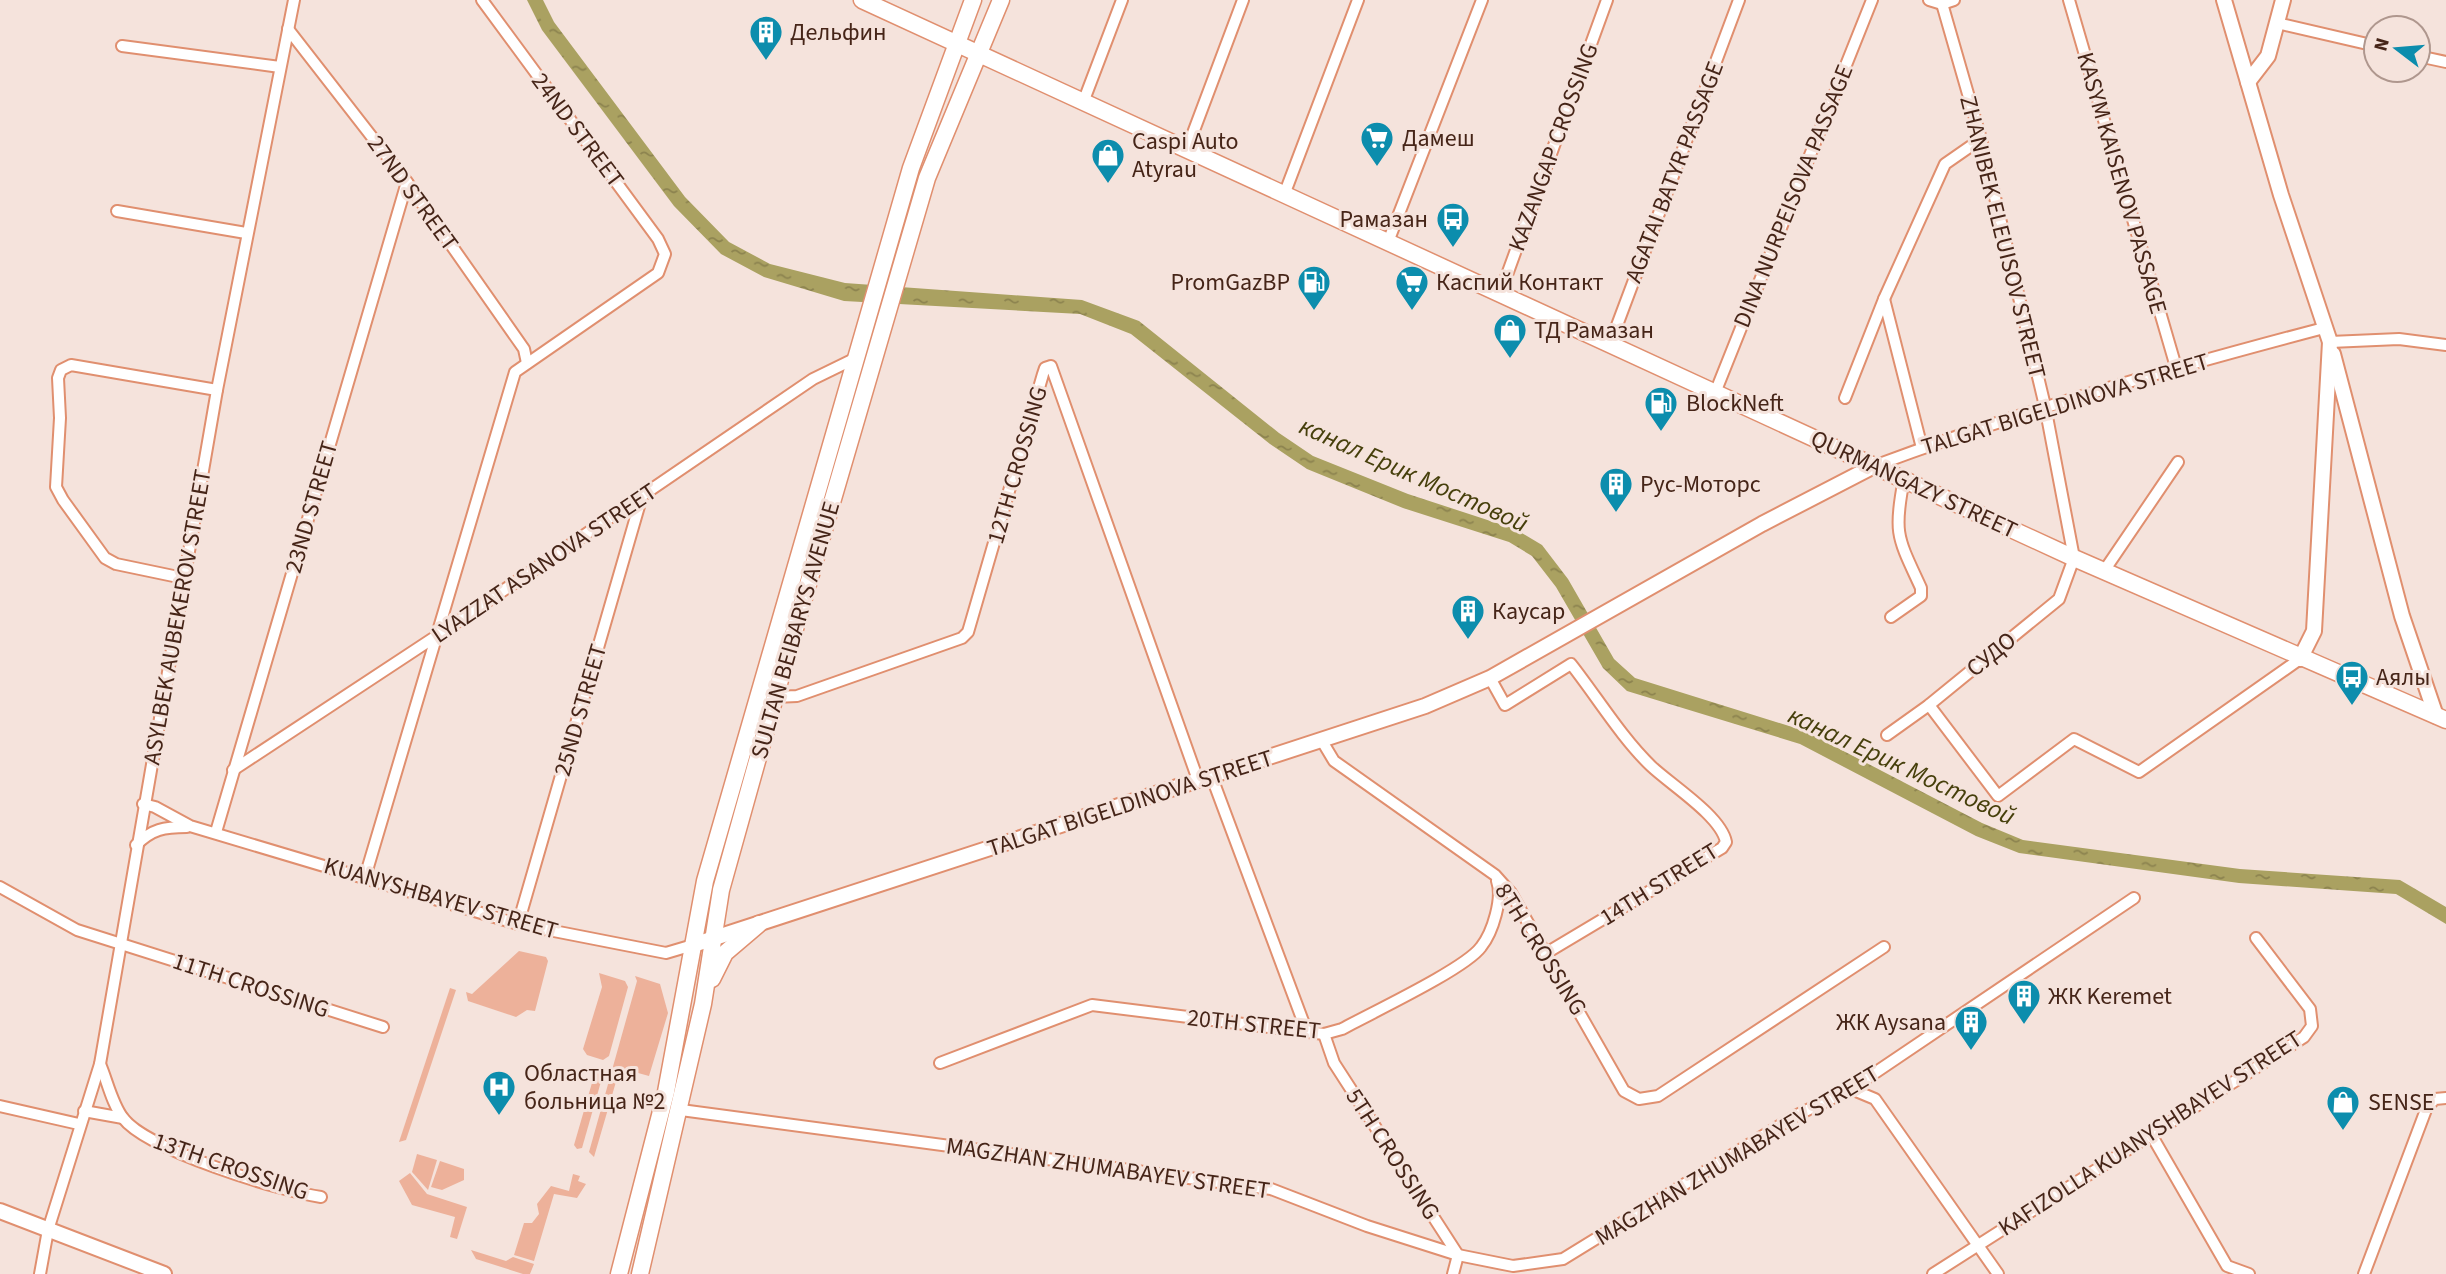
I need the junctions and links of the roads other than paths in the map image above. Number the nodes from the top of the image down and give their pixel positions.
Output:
1 (294, 0) edge
2 (482, 0) edge
3 (973, 0) edge
4 (1000, 0) edge
5 (1122, 0) edge
6 (1243, 0) edge
7 (1358, 0) edge
8 (1482, 0) edge
9 (1607, 0) edge
10 (1739, 0) edge
11 (1872, 0) edge
12 (1929, 0) edge
13 (1954, 0) edge
14 (2068, 0) edge
15 (2224, 0) edge
16 (2283, 0) edge
17 (871, 2) edge
18 (1941, 2) edge
19 (965, 21) junction
20 (2277, 23) junction
21 (991, 25) junction
22 (288, 29) junction
23 (931, 31) junction
24 (957, 42) junction
25 (2362, 43) edge
26 (122, 46) dead end
27 (980, 52) junction
28 (1009, 65) junction
29 (280, 67) junction
30 (946, 74) junction
31 (2248, 82) junction
32 (966, 87) junction
33 (1084, 100) junction
34 (1982, 139) junction
35 (1187, 149) junction
36 (407, 182) junction
37 (1284, 195) junction
38 (117, 211) dead end
39 (246, 233) junction
40 (1388, 242) junction
41 (1500, 294) junction
42 (1884, 299) junction
43 (2327, 335) junction
44 (1610, 344) junction
45 (2446, 345) edge
46 (856, 358) junction
47 (527, 363) junction
48 (2176, 367) junction
49 (217, 390) junction
50 (1715, 393) junction
51 (1845, 398) dead end
52 (2045, 407) junction
53 (1922, 448) junction
54 (2178, 463) dead end
55 (1874, 466) junction
56 (1904, 479) junction
57 (642, 496) junction
58 (2074, 558) junction
59 (2104, 571) junction
60 (183, 578) junction
61 (1891, 617) dead end
62 (438, 635) junction
63 (2300, 659) junction
64 (1490, 678) junction
65 (775, 697) junction
66 (1928, 705) junction
67 (2441, 718) edge
68 (1887, 735) dead end
69 (1322, 741) junction
70 (233, 770) junction
71 (1205, 778) junction
72 (143, 804) junction
73 (190, 827) junction
74 (216, 832) junction
75 (136, 845) junction
76 (1495, 875) junction
77 (365, 877) junction
78 (0, 887) edge
79 (2134, 898) dead end
80 (759, 924) junction
81 (518, 925) junction
82 (2256, 938) dead end
83 (712, 940) junction
84 (120, 942) junction
85 (693, 945) junction
86 (1884, 947) dead end
87 (1548, 952) junction
88 (703, 1004) junction
89 (383, 1027) dead end
90 (1307, 1032) junction
91 (1324, 1034) junction
92 (940, 1063) dead end
93 (100, 1064) junction
94 (1851, 1089) junction
95 (2446, 1098) edge
96 (0, 1106) edge
97 (681, 1110) junction
98 (84, 1111) junction
99 (123, 1118) junction
100 (79, 1124) junction
101 (2152, 1136) junction
102 (321, 1197) dead end
103 (0, 1211) edge
104 (48, 1230) junction
105 (1979, 1244) junction
106 (1458, 1255) junction
107 (40, 1274) edge
108 (164, 1274) edge
109 (619, 1274) edge
110 (640, 1274) edge
111 (1453, 1274) edge
112 (1933, 1274) edge
113 (1998, 1274) edge
114 (2249, 1274) edge
115 (2364, 1274) edge

1 - 22 street, ASYLBEK AUBEKEROV STREET
2 - 47 street, 24ND STREET
3 - 19 main road, SULTAN BEIBARYS AVENUE
4 - 21 main road, SULTAN BEIBARYS AVENUE
5 - 33 street
6 - 35 street
7 - 37 street
8 - 40 street
9 - 41 street, KAZANGAP CROSSING
10 - 44 street, AGATAI BATYR PASSAGE
11 - 50 street, DINA NURPEISOVA PASSAGE
12 - 18 street
13 - 18 street
14 - 48 street, KASYM KAISENOV PASSAGE
15 - 31 street
16 - 20 street
17 - 23 main road
18 - 34 street, ZHANIBEK ELEUISOV STREET
19 - 23 main road
19 - 24 main road, SULTAN BEIBARYS AVENUE
20 - 25 street
20 - 31 street
21 - 27 main road, SULTAN BEIBARYS AVENUE
21 - 28 main road
22 - 29 street, ASYLBEK AUBEKEROV STREET
22 - 36 street, 27ND STREET
23 - 24 main road
23 - 30 main road
24 - 27 main road, QURMANGAZY STREET
24 - 30 main road, SULTAN BEIBARYS AVENUE
26 - 29 street
27 - 28 main road, QURMANGAZY STREET
27 - 32 main road, SULTAN BEIBARYS AVENUE
28 - 32 main road
28 - 33 main road, QURMANGAZY STREET
29 - 39 street, ASYLBEK AUBEKEROV STREET
30 - 46 main road, SULTAN BEIBARYS AVENUE
31 - 43 street
32 - 65 main road, SULTAN BEIBARYS AVENUE
33 - 35 main road, QURMANGAZY STREET
34 - 42 street
34 - 52 street, ZHANIBEK ELEUISOV STREET
35 - 37 main road, QURMANGAZY STREET
36 - 47 street, 27ND STREET
36 - 70 street, 23ND STREET
37 - 40 main road, QURMANGAZY STREET
38 - 39 street
39 - 49 street, ASYLBEK AUBEKEROV STREET
40 - 41 main road, QURMANGAZY STREET
41 - 44 main road, QURMANGAZY STREET
42 - 51 street
42 - 53 street
43 - 45 street, TALGAT BIGELDINOVA STREET
43 - 48 street, TALGAT BIGELDINOVA STREET
43 - 63 street
43 - 67 street
44 - 50 main road, QURMANGAZY STREET
46 - 57 street, LYAZZAT ASANOVA STREET
46 - 85 main road, SULTAN BEIBARYS AVENUE
47 - 62 street
48 - 52 street, TALGAT BIGELDINOVA STREET
49 - 60 street, ASYLBEK AUBEKEROV STREET
49 - 60 street
50 - 55 main road, QURMANGAZY STREET
52 - 53 street, TALGAT BIGELDINOVA STREET
52 - 58 street, ZHANIBEK ELEUISOV STREET
53 - 55 street, TALGAT BIGELDINOVA STREET
54 - 59 street
55 - 56 main road, QURMANGAZY STREET
55 - 64 street, TALGAT BIGELDINOVA STREET
56 - 58 main road, QURMANGAZY STREET
56 - 61 street
57 - 62 street, LYAZZAT ASANOVA STREET
57 - 81 street, 25ND STREET
58 - 59 main road, QURMANGAZY STREET
58 - 66 street, СУДО
59 - 63 main road, QURMANGAZY STREET
60 - 72 street, ASYLBEK AUBEKEROV STREET
62 - 70 street, LYAZZAT ASANOVA STREET
62 - 77 street
63 - 66 street
63 - 67 main road, QURMANGAZY STREET
64 - 69 street, TALGAT BIGELDINOVA STREET
64 - 87 street, 14TH STREET
65 - 71 street, 12TH CROSSING
65 - 83 main road, SULTAN BEIBARYS AVENUE
66 - 68 street, СУДО
69 - 71 street, TALGAT BIGELDINOVA STREET
69 - 76 street, 8TH CROSSING
70 - 74 street, 23ND STREET
71 - 80 street, TALGAT BIGELDINOVA STREET
71 - 90 street
72 - 73 street, KUANYSHBAYEV STREET
72 - 75 street, ASYLBEK AUBEKEROV STREET
73 - 74 street, KUANYSHBAYEV STREET
73 - 75 street, KUANYSHBAYEV STREET
74 - 77 street, KUANYSHBAYEV STREET
75 - 84 street, ASYLBEK AUBEKEROV STREET
76 - 87 street, 8TH CROSSING
76 - 91 street, 20TH STREET
77 - 81 street, KUANYSHBAYEV STREET
78 - 84 street, 11TH CROSSING
79 - 94 street, MAGZHAN ZHUMABAYEV STREET
80 - 83 street, TALGAT BIGELDINOVA STREET
80 - 88 main road
81 - 85 street, KUANYSHBAYEV STREET
82 - 101 street, KAFIZOLLA KUANYSHBAYEV STREET
83 - 85 street, TALGAT BIGELDINOVA STREET
83 - 88 main road, SULTAN BEIBARYS AVENUE
84 - 89 street, 11TH CROSSING
84 - 93 street, ASYLBEK AUBEKEROV STREET
85 - 109 main road, SULTAN BEIBARYS AVENUE
86 - 87 street, 8TH CROSSING
88 - 97 main road, SULTAN BEIBARYS AVENUE
90 - 91 street, 20TH STREET
90 - 92 street, 20TH STREET
91 - 106 street, 5TH CROSSING
93 - 98 street, ASYLBEK AUBEKEROV STREET
93 - 99 street, 13TH CROSSING
94 - 105 street
94 - 106 street, MAGZHAN ZHUMABAYEV STREET
95 - 115 street
96 - 100 street
97 - 106 street, MAGZHAN ZHUMABAYEV STREET
97 - 110 main road, SULTAN BEIBARYS AVENUE
98 - 99 street
98 - 100 street, ASYLBEK AUBEKEROV STREET
99 - 102 street, 13TH CROSSING
100 - 104 street, ASYLBEK AUBEKEROV STREET
101 - 105 street, KAFIZOLLA KUANYSHBAYEV STREET
101 - 114 street
103 - 104 street
104 - 107 street, ASYLBEK AUBEKEROV STREET
104 - 108 street
105 - 112 street, KAFIZOLLA KUANYSHBAYEV STREET
105 - 113 street
106 - 111 street

